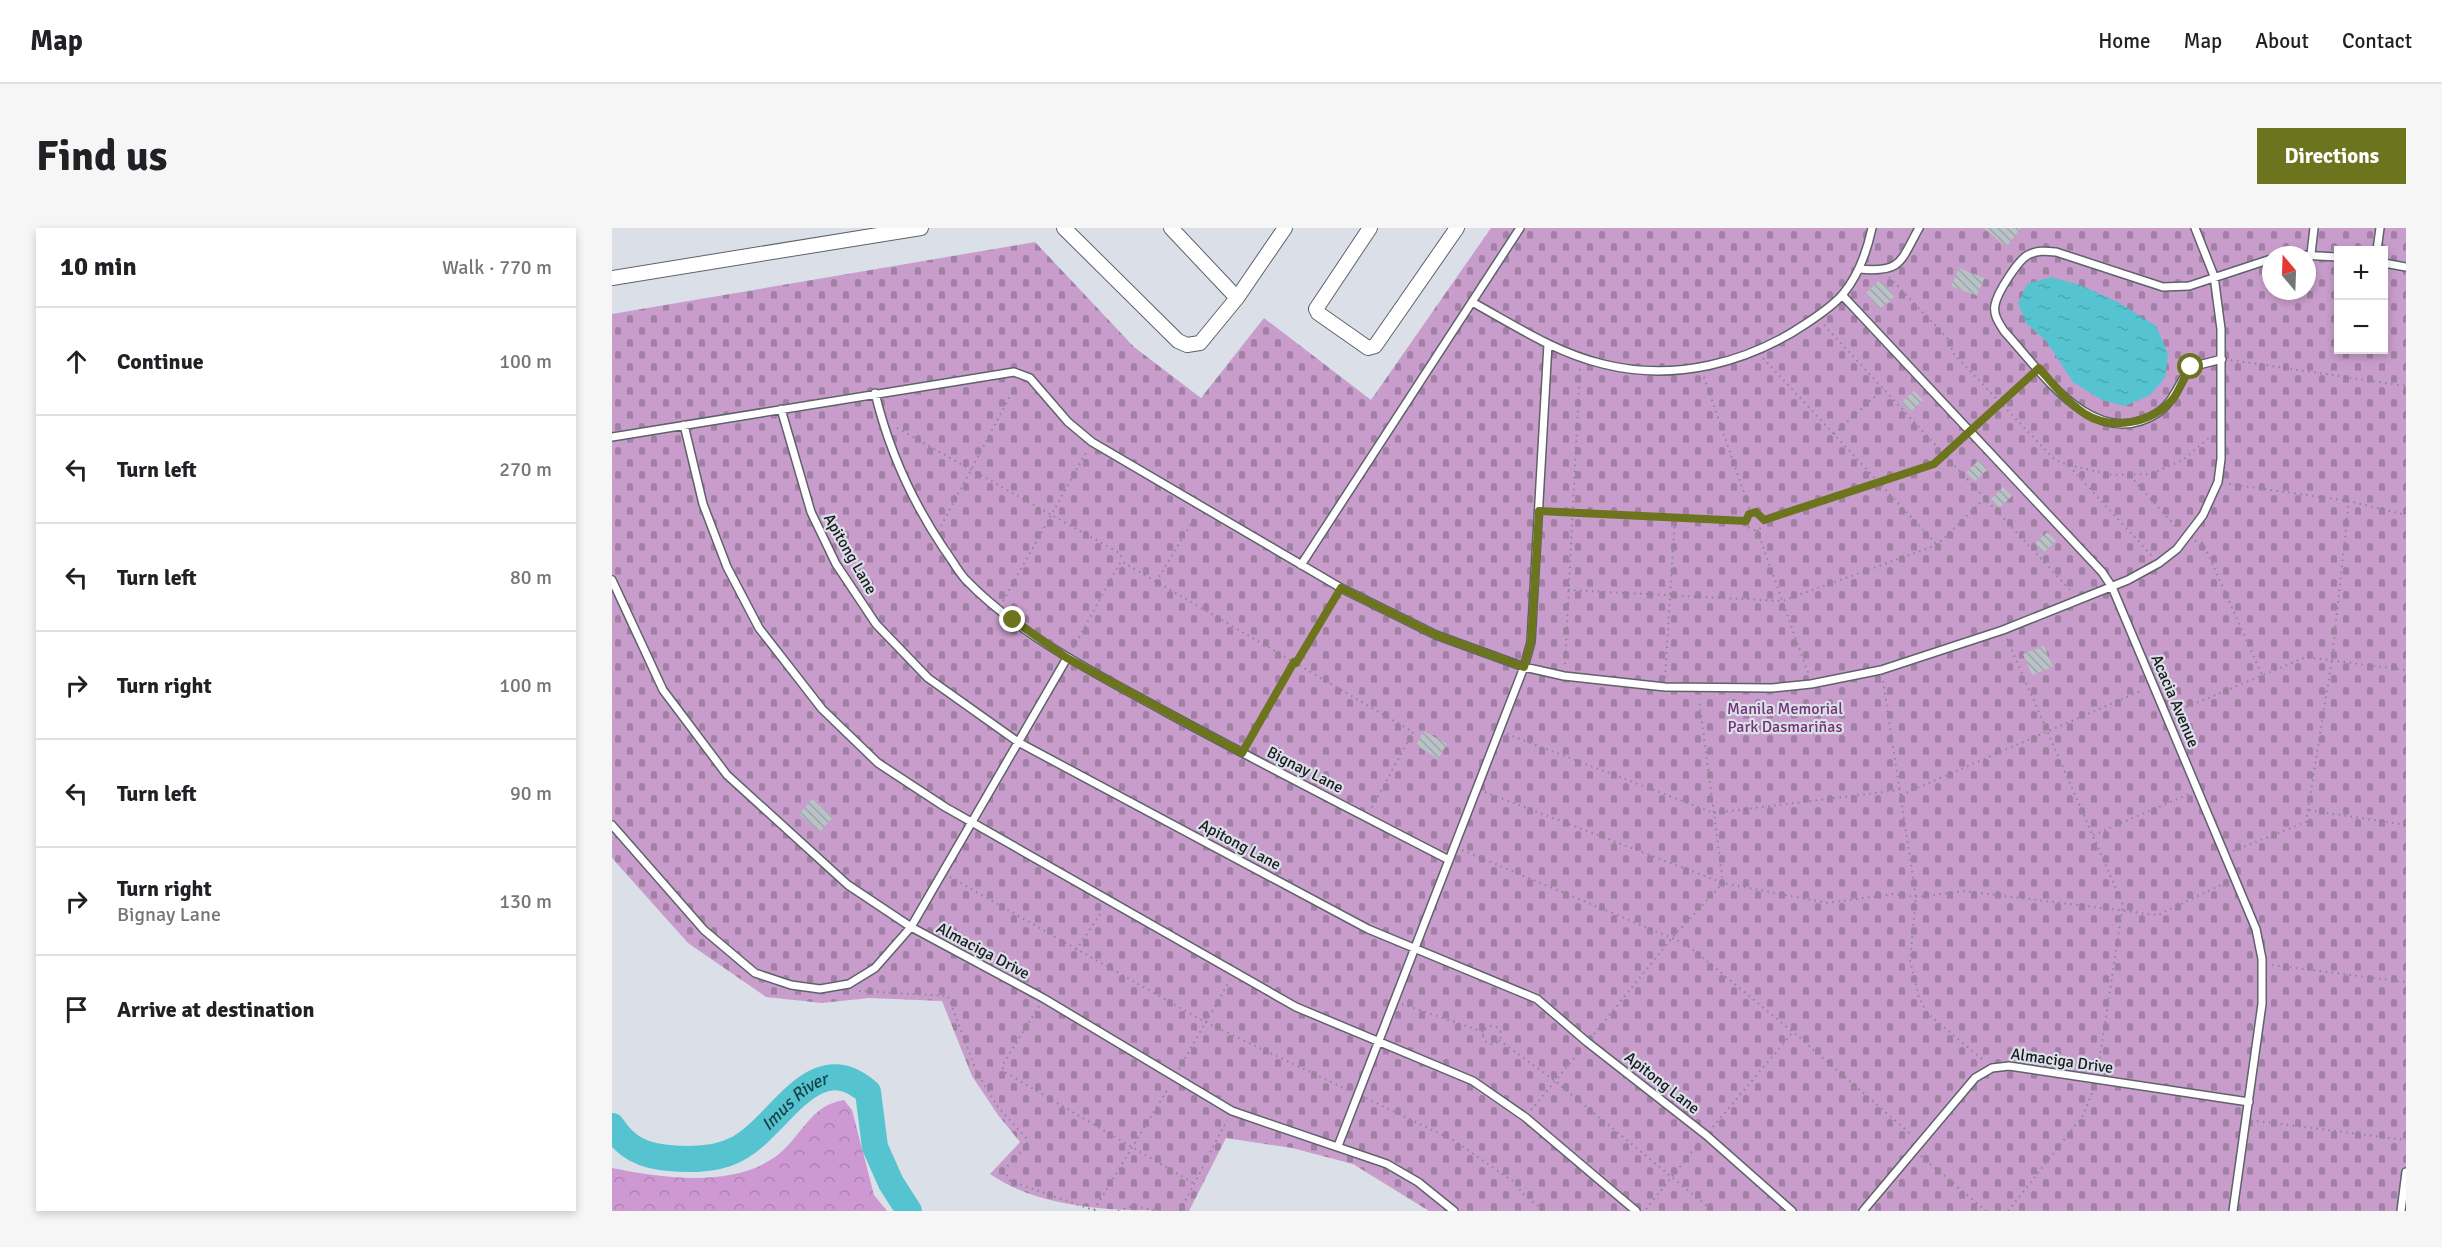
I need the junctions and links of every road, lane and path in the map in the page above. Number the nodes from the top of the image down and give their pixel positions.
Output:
1 (921, 228) edge
2 (1064, 228) edge
3 (1171, 228) edge
4 (1285, 228) edge
5 (1370, 228) edge
6 (1457, 228) edge
7 (1520, 228) edge
8 (1872, 228) edge
9 (1919, 228) edge
10 (2195, 228) edge
11 (2314, 228) edge
12 (2380, 228) edge
13 (2312, 246) edge
14 (2378, 246) edge
15 (2316, 255) edge
16 (2334, 257) edge
17 (2262, 262) edge
18 (2388, 264) edge
19 (2406, 267) edge
20 (1859, 268) junction
21 (1883, 271) junction
22 (2214, 276) junction
23 (612, 278) edge
24 (1842, 296) junction
25 (1237, 298) junction
26 (1472, 302) junction
27 (1816, 316) junction
28 (1548, 344) junction
29 (1756, 351) junction
30 (1580, 358) junction
31 (2222, 359) junction
32 (1701, 367) junction
33 (2039, 368) junction
34 (1022, 374) junction
35 (2406, 386) edge
36 (1883, 389) junction
37 (875, 393) junction
38 (2001, 403) junction
39 (781, 409) junction
40 (881, 419) junction
41 (684, 425) junction
42 (2222, 425) junction
43 (1970, 431) junction
44 (1834, 434) junction
45 (612, 437) edge
46 (1092, 442) junction
47 (1944, 455) junction
48 (2069, 465) junction
49 (972, 471) junction
50 (2130, 477) junction
51 (1879, 482) junction
52 (2218, 482) junction
53 (1985, 498) junction
54 (2349, 501) junction
55 (1201, 507) junction
56 (1539, 511) junction
57 (1572, 513) junction
58 (1751, 513) junction
59 (2406, 515) edge
60 (1052, 516) junction
61 (1675, 518) junction
62 (1764, 520) junction
63 (1746, 521) junction
64 (1757, 530) junction
65 (935, 536) junction
66 (2186, 538) junction
67 (1937, 544) junction
68 (1121, 561) junction
69 (2158, 563) junction
70 (1301, 565) junction
71 (612, 580) edge
72 (1156, 582) junction
73 (2112, 587) junction
74 (1341, 588) junction
75 (1569, 590) junction
76 (1670, 595) junction
77 (2079, 600) junction
78 (1782, 601) junction
79 (999, 608) junction
80 (2003, 630) junction
81 (1067, 658) junction
82 (2332, 659) junction
83 (1295, 663) junction
84 (1524, 667) junction
85 (1881, 670) junction
86 (2406, 670) edge
87 (2262, 675) junction
88 (1564, 676) junction
89 (1811, 684) junction
90 (2154, 686) junction
91 (1665, 687) junction
92 (1697, 688) junction
93 (2167, 715) junction
94 (1499, 731) junction
95 (2048, 732) junction
96 (1018, 742) junction
97 (1242, 753) junction
98 (1477, 788) junction
99 (1900, 790) junction
100 (2198, 791) junction
101 (1901, 795) junction
102 (2310, 810) junction
103 (1714, 813) junction
104 (1366, 817) junction
105 (972, 821) junction
106 (612, 825) edge
107 (2406, 825) edge
108 (2093, 835) junction
109 (1454, 846) junction
110 (2224, 854) junction
111 (1449, 860) junction
112 (942, 873) junction
113 (2234, 878) junction
114 (1723, 883) junction
115 (1916, 897) junction
116 (1109, 900) junction
117 (2122, 912) junction
118 (911, 927) junction
119 (1672, 939) junction
120 (1414, 949) junction
121 (1076, 950) junction
122 (2262, 964) junction
123 (1234, 972) junction
124 (2406, 982) edge
125 (849, 984) junction
126 (1043, 998) junction
127 (1394, 1002) junction
128 (1205, 1023) junction
129 (1484, 1032) junction
130 (1794, 1032) junction
131 (1499, 1040) junction
132 (1379, 1041) junction
133 (1587, 1042) junction
134 (1992, 1068) junction
135 (1174, 1077) junction
136 (2097, 1079) junction
137 (1555, 1081) junction
138 (1358, 1095) junction
139 (2249, 1102) junction
140 (1232, 1111) junction
141 (1525, 1117) junction
142 (2247, 1119) junction
143 (1706, 1135) junction
144 (2406, 1140) edge
145 (1920, 1143) junction
146 (1338, 1146) junction
147 (1133, 1147) junction
148 (1914, 1150) junction
149 (2406, 1172) edge
150 (1671, 1177) junction
151 (1193, 1183) junction
152 (1095, 1210) edge
153 (1118, 1211) edge
154 (1159, 1211) edge
155 (1180, 1211) edge
156 (1454, 1211) edge
157 (1544, 1211) edge
158 (1636, 1211) edge
159 (1644, 1211) edge
160 (1713, 1211) edge
161 (1792, 1211) edge
162 (1863, 1211) edge
163 (1986, 1211) edge
164 (2008, 1211) edge
165 (2233, 1211) edge
166 (2401, 1211) edge

1 - 23 street
2 - 25 street
3 - 25 street
4 - 25 street
5 - 6 street
7 - 26 lane
8 - 20 lane
9 - 21 lane
10 - 22 lane
11 - 13 lane
12 - 14 lane
15 - 16 lane
17 - 22 lane
18 - 19 lane
20 - 21 lane
20 - 24 lane
21 - 38 path
22 - 31 lane
22 - 33 lane
24 - 27 lane
24 - 43 lane, Acacia Avenue
26 - 28 lane
26 - 70 lane
27 - 29 lane
27 - 36 path
28 - 30 lane
28 - 56 lane
29 - 32 lane
29 - 44 path
30 - 32 lane
30 - 57 path
31 - 33 lane
31 - 35 path
31 - 42 lane
32 - 58 path
33 - 38 path
34 - 37 lane
34 - 46 lane
34 - 49 path
36 - 44 path
36 - 47 path
37 - 39 lane
37 - 40 lane, Bignay Lane
38 - 43 path
38 - 48 path
39 - 41 lane
39 - 96 lane, Apitong Lane
40 - 49 path
40 - 65 lane, Bignay Lane
41 - 45 lane
41 - 105 lane
42 - 50 path
42 - 52 lane
43 - 47 path
43 - 73 lane, Acacia Avenue
44 - 51 path
46 - 55 lane
46 - 60 path
47 - 51 path
47 - 53 path
48 - 50 path
48 - 69 path
49 - 60 path
49 - 65 path
50 - 66 path
51 - 62 path
51 - 67 path
52 - 54 path
52 - 66 lane
53 - 67 path
53 - 77 path
54 - 59 path
54 - 82 path
55 - 70 lane
55 - 72 path
56 - 57 path
56 - 84 lane
57 - 61 path
57 - 75 path
58 - 62 path
58 - 63 path
60 - 68 path
60 - 79 path
61 - 63 path
61 - 76 path
62 - 64 path
63 - 64 path
64 - 78 path
65 - 79 lane, Bignay Lane
66 - 69 lane
66 - 87 path
67 - 78 path
68 - 72 path
68 - 81 path
69 - 73 lane
70 - 74 lane
71 - 118 lane, Almaciga Drive
72 - 83 path
73 - 77 lane
73 - 90 lane, Acacia Avenue
74 - 83 path
74 - 84 lane
75 - 76 path
75 - 88 path
76 - 78 path
76 - 91 path
77 - 80 lane
78 - 89 path
79 - 81 lane, Bignay Lane
80 - 85 lane
80 - 95 path
81 - 96 lane
81 - 97 lane, Bignay Lane
82 - 86 path
82 - 87 path
82 - 102 path
83 - 97 path
83 - 104 path
84 - 88 lane
84 - 94 lane
85 - 89 lane
85 - 99 path
87 - 93 path
88 - 91 lane
89 - 92 lane
90 - 93 lane, Acacia Avenue
90 - 95 path
91 - 92 lane
92 - 103 path
93 - 100 lane, Acacia Avenue
94 - 98 lane
94 - 103 path
95 - 101 path
95 - 108 path
96 - 105 lane
96 - 120 lane, Apitong Lane
97 - 104 lane, Bignay Lane
98 - 109 lane
98 - 114 path
99 - 101 path
99 - 103 path
100 - 108 path
100 - 110 lane, Acacia Avenue
101 - 115 path
102 - 107 path
102 - 110 path
103 - 114 path
104 - 111 lane, Bignay Lane
105 - 112 lane
105 - 116 lane
106 - 125 lane
108 - 117 path
109 - 111 lane
109 - 119 path
110 - 113 lane, Acacia Avenue
111 - 120 lane
112 - 118 lane
112 - 121 path
113 - 117 path
113 - 122 lane, Acacia Avenue
114 - 115 path
114 - 119 path
115 - 117 path
115 - 134 path
116 - 121 path
116 - 123 lane
117 - 136 path
118 - 125 lane
118 - 126 lane, Almaciga Drive
119 - 130 path
119 - 133 path
120 - 127 lane
120 - 133 lane, Apitong Lane
121 - 128 path
122 - 124 path
122 - 139 lane, Acacia Avenue
123 - 128 path
123 - 132 lane
125 - 152 path
126 - 135 lane, Almaciga Drive
126 - 147 path
127 - 129 path
127 - 132 lane
128 - 135 path
128 - 138 path
129 - 131 path
129 - 131 path
130 - 143 path
130 - 145 path
131 - 137 path
132 - 138 lane
132 - 141 lane
133 - 137 path
133 - 143 lane, Apitong Lane
134 - 136 lane, Almaciga Drive
134 - 145 lane, Almaciga Drive
135 - 140 lane, Almaciga Drive
135 - 147 path
136 - 139 lane, Almaciga Drive
136 - 164 path
137 - 141 path
137 - 150 path
138 - 146 lane
138 - 157 path
139 - 142 lane, Acacia Avenue
140 - 146 lane, Almaciga Drive
140 - 151 path
141 - 158 lane
142 - 144 path
142 - 165 lane, Acacia Avenue
143 - 150 path
143 - 161 lane, Apitong Lane
145 - 148 lane, Almaciga Drive
146 - 156 lane, Almaciga Drive
147 - 151 path
147 - 152 path
148 - 162 lane, Almaciga Drive
148 - 163 path
149 - 166 lane
150 - 159 path
150 - 160 path
151 - 155 path
153 - 154 path

